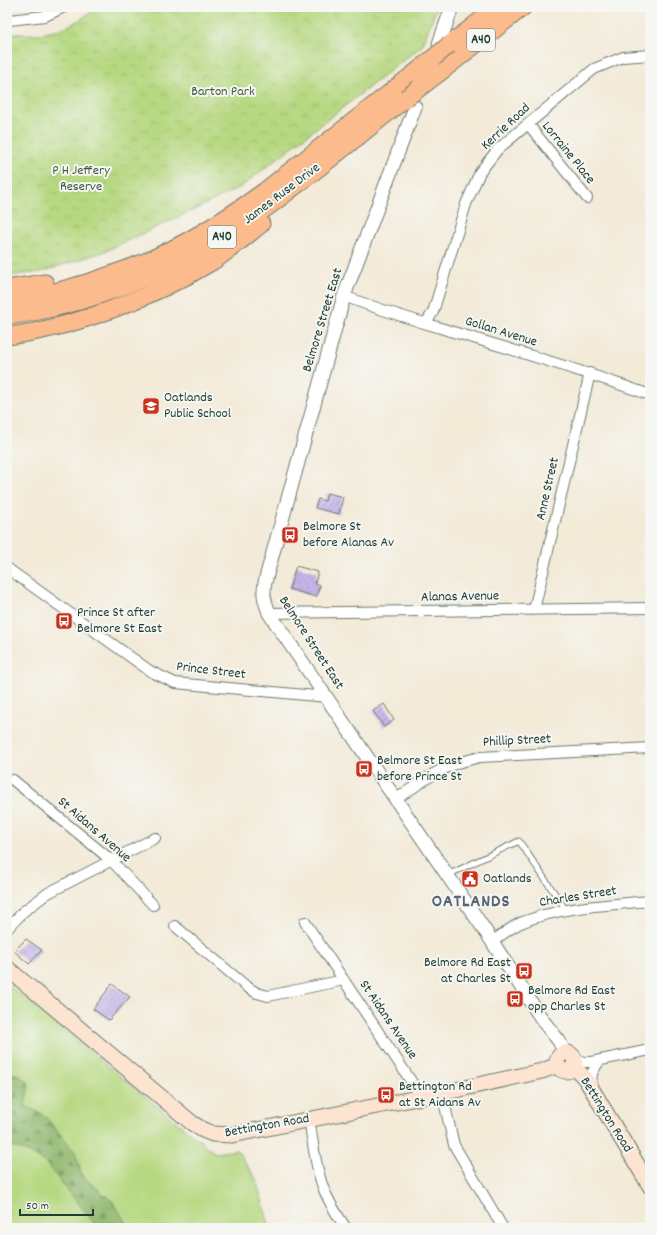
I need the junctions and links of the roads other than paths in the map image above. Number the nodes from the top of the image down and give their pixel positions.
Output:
1 (64, 7) edge
2 (452, 7) edge
3 (498, 7) edge
4 (523, 7) edge
5 (8, 19) edge
6 (444, 45) junction
7 (650, 55) edge
8 (411, 103) junction
9 (378, 121) junction
10 (528, 124) junction
11 (587, 198) dead end
12 (246, 205) junction
13 (7, 289) edge
14 (344, 296) junction
15 (7, 302) edge
16 (7, 316) edge
17 (426, 323) junction
18 (7, 336) edge
19 (590, 373) junction
20 (650, 395) edge
21 (7, 568) edge
22 (650, 608) edge
23 (534, 610) junction
24 (269, 613) junction
25 (327, 697) junction
26 (650, 748) edge
27 (13, 780) dead end
28 (396, 799) junction
29 (155, 838) dead end
30 (111, 860) junction
31 (447, 875) junction
32 (650, 901) edge
33 (153, 905) dead end
34 (566, 910) junction
35 (305, 922) dead end
36 (175, 926) dead end
37 (7, 929) edge
38 (492, 942) junction
39 (7, 968) edge
40 (344, 980) junction
41 (650, 1050) edge
42 (567, 1061) junction
43 (599, 1061) junction
44 (591, 1088) junction
45 (442, 1093) junction
46 (421, 1096) junction
47 (309, 1119) junction
48 (650, 1186) edge
49 (346, 1228) edge
50 (503, 1228) edge

1 - 5 street
2 - 6 street
3 - 6 highway, James Ruse Drive / A40
4 - 8 highway, James Ruse Drive / A40, bridge
6 - 12 highway, James Ruse Drive / A40, bridge
7 - 10 street, Kerrie Road
8 - 9 highway, James Ruse Drive / A40
8 - 14 street, Belmore Street East
9 - 16 highway, James Ruse Drive / A40
9 - 18 highway
10 - 11 street, Lorraine Place
10 - 17 street, Kerrie Road
12 - 13 highway
12 - 15 highway, James Ruse Drive / A40
14 - 17 street, Gollan Avenue
14 - 24 street, Belmore Street East
17 - 19 street, Gollan Avenue
19 - 20 street, Gollan Avenue
19 - 23 street, Anne Street
21 - 25 street, Prince Street
22 - 23 street, Alanas Avenue
23 - 24 street, Alanas Avenue
24 - 25 street, Belmore Street East
25 - 28 street, Belmore Street East
26 - 28 street, Phillip Street
27 - 30 street, St Aidans Avenue
28 - 31 street, Belmore Street East
29 - 30 street
30 - 33 street, St Aidans Avenue
30 - 37 street
31 - 34 lane
31 - 38 street, Belmore Street East
32 - 34 street, Charles Street
34 - 38 street, Charles Street
35 - 40 street, St Aidans Avenue
36 - 40 street, St Aidans Avenue
38 - 42 street, Belmore Street East
39 - 47 main road, Bettington Road
40 - 46 street, St Aidans Avenue
41 - 43 street
42 - 43 street
42 - 44 main road, Bettington Road
42 - 45 main road, Bettington Road
43 - 44 street
44 - 48 main road, Bettington Road
45 - 46 main road, Bettington Road
45 - 50 street
46 - 47 main road, Bettington Road
47 - 49 street

